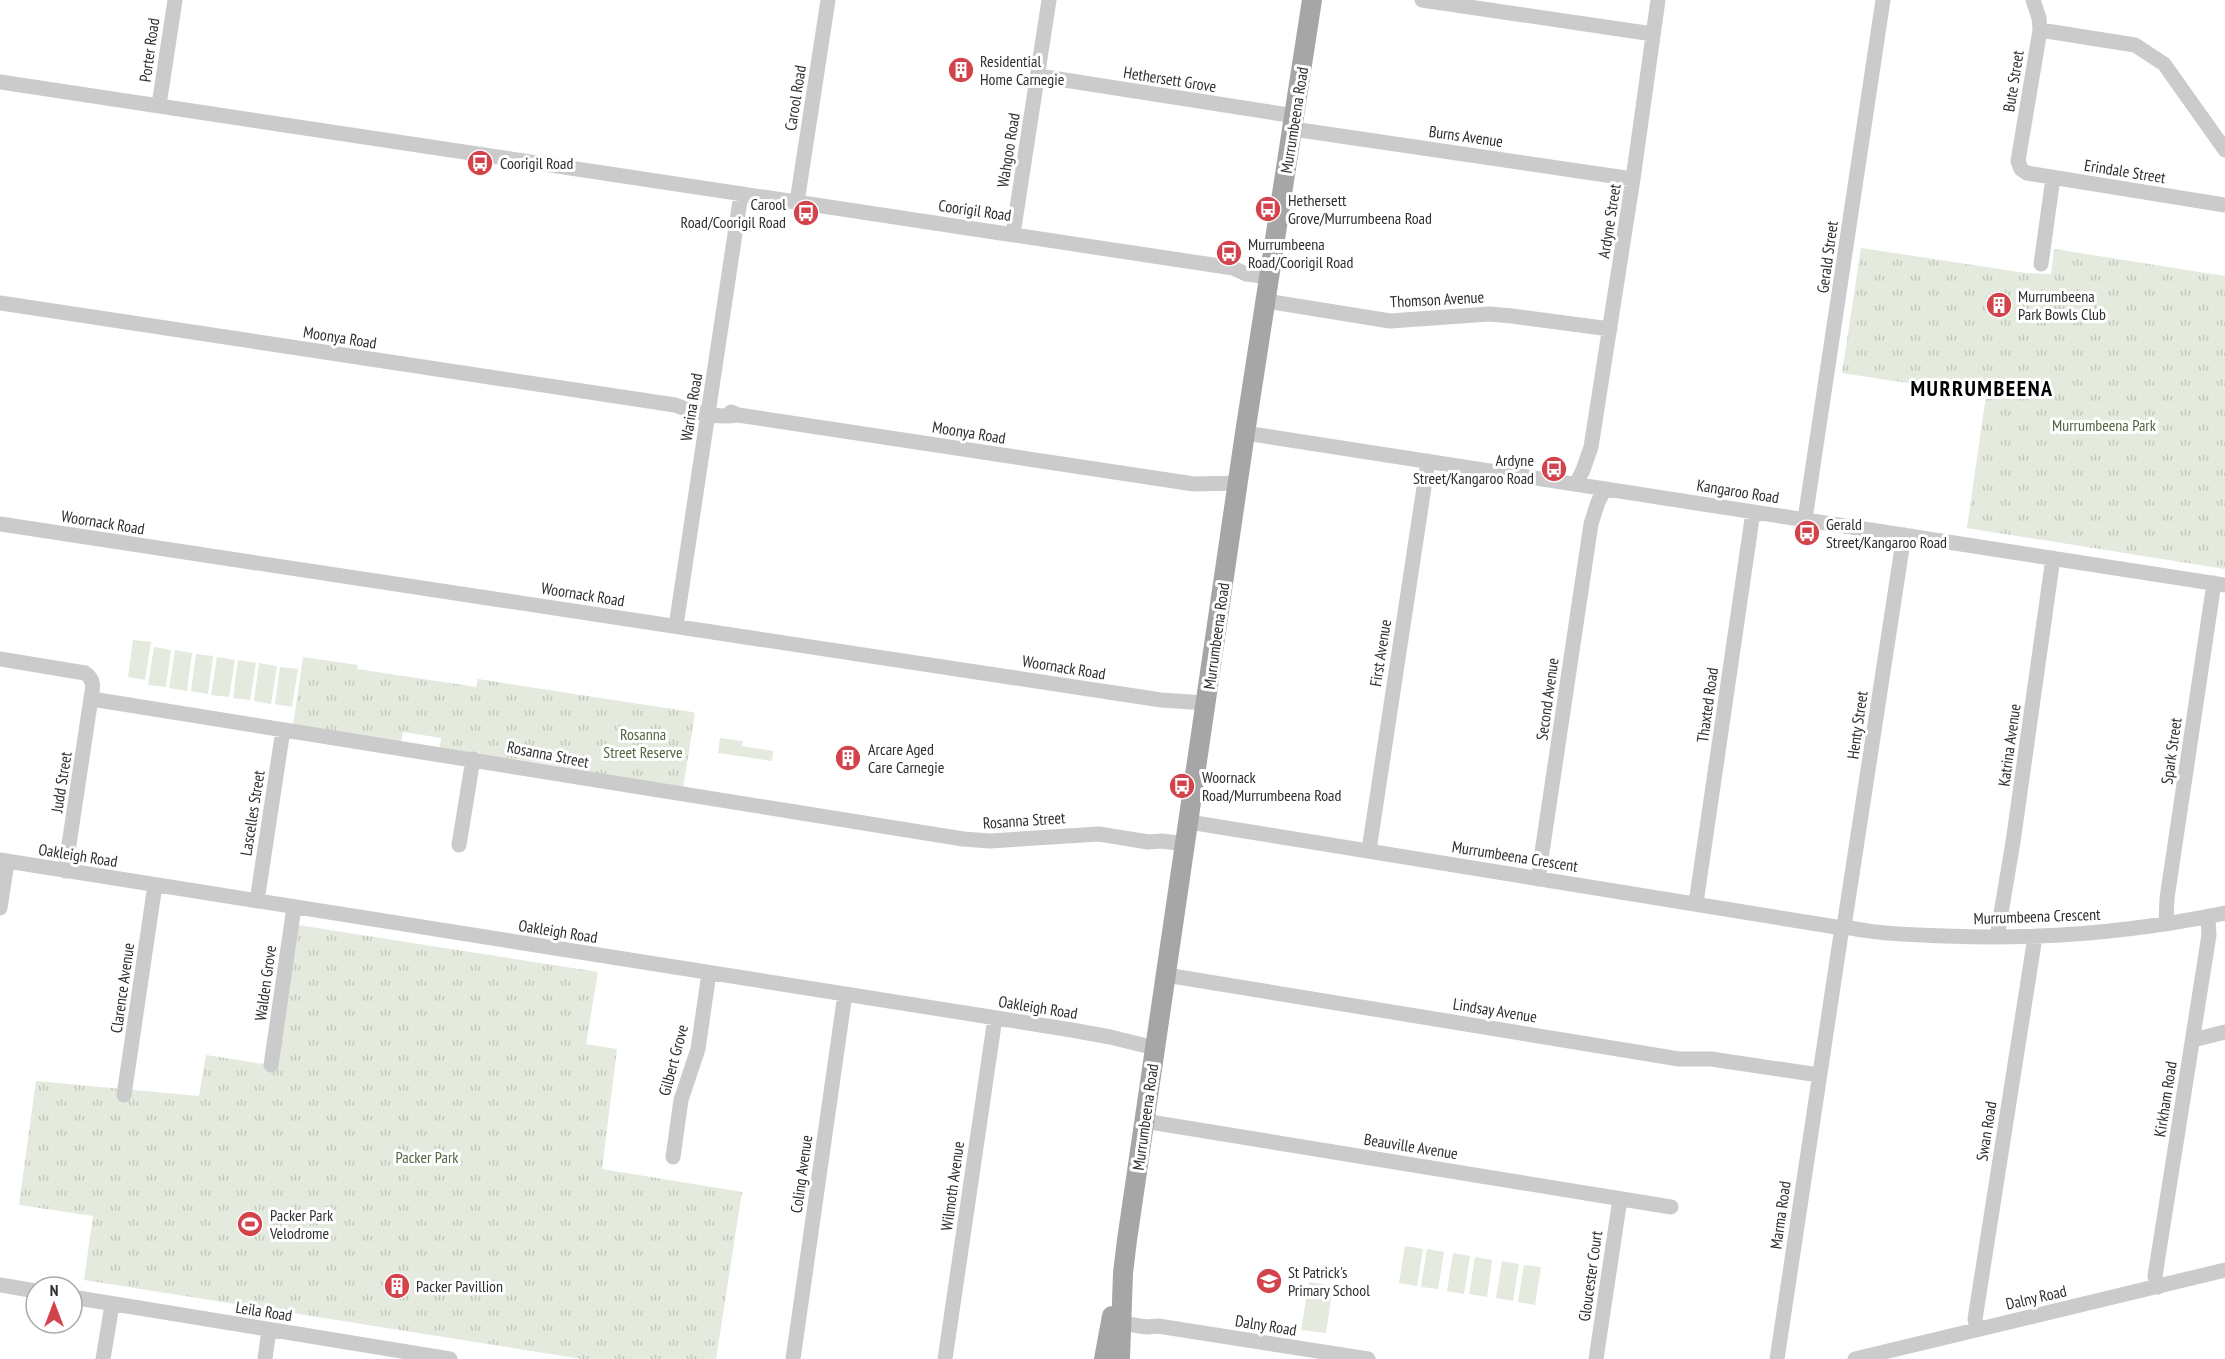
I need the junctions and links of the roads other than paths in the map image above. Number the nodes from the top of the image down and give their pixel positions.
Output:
1 (175, 0) edge
2 (828, 0) edge
3 (1049, 0) edge
4 (1312, 0) edge
5 (1422, 0) edge
6 (1658, 0) edge
7 (1882, 0) edge
8 (2033, 0) edge
9 (2040, 30) junction
10 (1653, 34) junction
11 (1039, 76) junction
12 (0, 82) edge
13 (159, 105) junction
14 (1294, 123) junction
15 (2225, 150) edge
16 (2021, 169) joint
17 (2053, 178) junction
18 (1633, 179) junction
19 (741, 194) junction
20 (797, 202) junction
21 (2225, 204) edge
22 (1013, 234) junction
23 (2041, 264) dead end
24 (1270, 274) junction
25 (1266, 301) junction
26 (0, 303) edge
27 (1610, 330) junction
28 (708, 410) junction
29 (1245, 433) junction
30 (1428, 461) junction
31 (1589, 486) junction
32 (1237, 489) junction
33 (1753, 512) junction
34 (1805, 519) junction
35 (0, 524) edge
36 (1591, 524) junction
37 (1904, 535) junction
38 (2053, 558) junction
39 (2219, 584) edge
40 (676, 626) junction
41 (0, 659) edge
42 (91, 699) junction
43 (1205, 707) junction
44 (283, 730) junction
45 (473, 759) junction
46 (1189, 822) junction
47 (459, 845) dead end
48 (1185, 848) junction
49 (1368, 850) junction
50 (3, 861) edge
51 (65, 871) junction
52 (1538, 879) junction
53 (155, 885) junction
54 (257, 901) junction
55 (1696, 903) junction
56 (294, 907) junction
57 (0, 908) edge
58 (2225, 913) edge
59 (2208, 916) junction
60 (2166, 924) junction
61 (1843, 927) junction
62 (1997, 937) junction
63 (2035, 937) junction
64 (709, 973) junction
65 (1166, 975) junction
66 (845, 994) junction
67 (994, 1018) junction
68 (2225, 1032) edge
69 (2193, 1040) junction
70 (1156, 1043) junction
71 (271, 1065) dead end
72 (1819, 1075) junction
73 (124, 1095) dead end
74 (1144, 1120) junction
75 (673, 1157) dead end
76 (1620, 1199) junction
77 (1671, 1207) dead end
78 (2225, 1270) edge
79 (0, 1285) edge
80 (2158, 1287) junction
81 (24, 1289) edge
82 (84, 1299) edge
83 (112, 1305) junction
84 (1117, 1319) junction
85 (1977, 1329) junction
86 (269, 1330) junction
87 (1306, 1354) edge
88 (1863, 1358) edge
89 (103, 1359) edge
90 (265, 1359) edge
91 (450, 1359) edge
92 (793, 1359) edge
93 (945, 1359) edge
94 (1104, 1359) edge
95 (1120, 1359) edge
96 (1368, 1359) edge
97 (1596, 1359) edge
98 (1777, 1359) edge

1 - 13 street, Porter Road
2 - 20 street, Carool Road
3 - 11 street, Wahgoo Road
4 - 14 main road, Murrumbeena Road
5 - 10 street
6 - 10 street, Ardyne Street
7 - 34 street, Gerald Street
8 - 9 street, Bute Street
9 - 15 street
9 - 16 street, Bute Street
10 - 18 street, Ardyne Street
11 - 14 street, Hethersett Grove
11 - 22 street, Wahgoo Road
12 - 13 street, Coorigil Road
13 - 19 street, Coorigil Road
14 - 18 street, Burns Avenue
14 - 24 main road, Murrumbeena Road
16 - 17 street, Erindale Street
17 - 21 street, Erindale Street
17 - 23 street
18 - 27 street, Ardyne Street
19 - 20 street, Coorigil Road
19 - 28 street, Warina Road
20 - 22 street, Coorigil Road
22 - 24 street, Coorigil Road
24 - 25 main road, Murrumbeena Road
25 - 27 street, Thomson Avenue
25 - 29 main road, Murrumbeena Road
26 - 28 street, Moonya Road
27 - 31 street, Ardyne Street
28 - 32 street, Moonya Road
28 - 40 street, Warina Road
29 - 30 street, Kangaroo Road
29 - 32 main road, Murrumbeena Road
30 - 31 street, Kangaroo Road
30 - 49 street, First Avenue
31 - 33 street, Kangaroo Road
31 - 36 street, Second Avenue
31 - 36 street, Second Avenue
32 - 43 main road, Murrumbeena Road
33 - 34 street, Kangaroo Road
33 - 55 street, Thaxted Road
34 - 37 street, Kangaroo Road
35 - 40 street, Woornack Road
36 - 52 street, Second Avenue
37 - 38 street, Kangaroo Road
37 - 61 street, Henty Street
38 - 39 street, Kangaroo Road
38 - 62 street, Katrina Avenue
39 - 60 street, Spark Street
40 - 43 street, Woornack Road
41 - 42 street
42 - 44 street, Rosanna Street
42 - 51 street, Judd Street
43 - 46 main road, Murrumbeena Road
44 - 45 street, Rosanna Street
44 - 54 street, Lascelles Street
45 - 47 street
45 - 48 street, Rosanna Street
46 - 48 main road, Murrumbeena Road
46 - 49 street, Murrumbeena Crescent
48 - 65 main road, Murrumbeena Road
49 - 52 street, Murrumbeena Crescent
50 - 51 street, Oakleigh Road
50 - 57 street
51 - 53 street, Oakleigh Road
52 - 55 street, Murrumbeena Crescent
53 - 54 street, Oakleigh Road
53 - 73 street, Clarence Avenue
54 - 56 street, Oakleigh Road
55 - 61 street, Murrumbeena Crescent
56 - 64 street, Oakleigh Road
56 - 71 street, Walden Grove
58 - 59 street, Murrumbeena Crescent
59 - 60 street, Murrumbeena Crescent
59 - 69 street, Kirkham Road
60 - 63 street, Murrumbeena Crescent
61 - 62 street, Murrumbeena Crescent
61 - 72 street, Henty Street
62 - 63 street, Murrumbeena Crescent
63 - 85 street, Swan Road
64 - 66 street, Oakleigh Road
64 - 75 street, Gilbert Grove
65 - 70 main road, Murrumbeena Road
65 - 72 street, Lindsay Avenue
66 - 67 street, Oakleigh Road
66 - 92 street, Coling Avenue
67 - 70 street, Oakleigh Road
67 - 93 street, Wilmoth Avenue
68 - 69 street
69 - 80 street, Kirkham Road
70 - 74 main road, Murrumbeena Road
72 - 98 street, Marma Road
74 - 76 street, Beauville Avenue
74 - 84 main road, Murrumbeena Road
76 - 77 street, Beauville Avenue
76 - 97 street, Gloucester Court
78 - 80 street, Dalny Road
79 - 81 street
80 - 85 street, Dalny Road
82 - 83 street, Leila Road
83 - 86 street, Leila Road
83 - 89 street
84 - 87 street, Dalny Road
84 - 94 main road, Murrumbeena Road
84 - 95 main road, Murrumbeena Road
85 - 88 street, Dalny Road
86 - 90 street
86 - 91 street, Leila Road
87 - 96 street, Dalny Road

